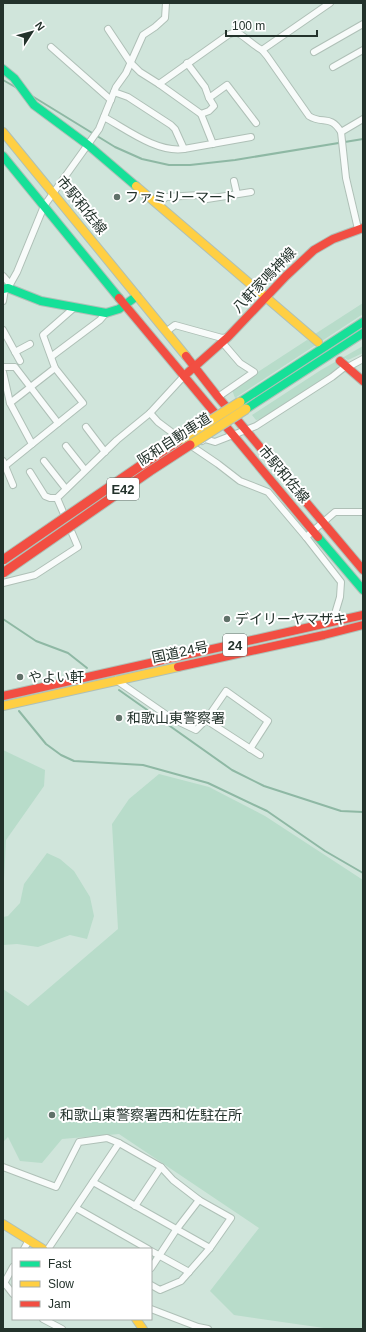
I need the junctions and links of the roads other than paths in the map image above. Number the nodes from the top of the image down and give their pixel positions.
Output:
1 (166, 3) edge
2 (330, 3) edge
3 (363, 24) edge
4 (108, 29) dead end
5 (51, 47) dead end
6 (262, 50) junction
7 (363, 50) edge
8 (314, 52) dead end
9 (130, 62) junction
10 (187, 63) junction
11 (333, 67) dead end
12 (3, 69) edge
13 (160, 84) junction
14 (114, 92) junction
15 (209, 98) junction
16 (111, 100) junction
17 (201, 114) junction
18 (104, 116) junction
19 (363, 119) edge
20 (256, 123) dead end
21 (3, 132) edge
22 (341, 132) junction
23 (251, 137) dead end
24 (213, 144) junction
25 (88, 145) junction
26 (184, 149) junction
27 (3, 156) edge
28 (234, 181) dead end
29 (54, 192) junction
30 (251, 192) dead end
31 (237, 194) junction
32 (158, 204) junction
33 (44, 206) junction
34 (360, 229) edge
35 (3, 276) edge
36 (7, 287) edge
37 (138, 296) junction
38 (268, 297) junction
39 (3, 301) edge
40 (125, 305) junction
41 (75, 307) junction
42 (106, 313) junction
43 (362, 326) edge
44 (3, 330) edge
45 (167, 331) junction
46 (225, 340) junction
47 (318, 342) dead end
48 (363, 342) edge
49 (30, 344) dead end
50 (15, 352) junction
51 (52, 356) junction
52 (363, 359) edge
53 (20, 361) dead end
54 (321, 361) junction
55 (345, 365) junction
56 (195, 366) junction
57 (3, 367) edge
58 (55, 368) junction
59 (3, 372) edge
60 (184, 376) junction
61 (363, 381) edge
62 (31, 388) junction
63 (218, 397) junction
64 (10, 403) junction
65 (150, 412) junction
66 (58, 423) junction
67 (86, 427) dead end
68 (247, 431) junction
69 (233, 435) junction
70 (32, 444) junction
71 (66, 446) dead end
72 (194, 447) junction
73 (104, 452) junction
74 (44, 461) dead end
75 (4, 463) edge
76 (85, 470) junction
77 (30, 472) dead end
78 (13, 485) dead end
79 (66, 489) junction
80 (57, 498) junction
81 (363, 512) edge
82 (323, 522) junction
83 (314, 530) junction
84 (306, 537) junction
85 (3, 560) edge
86 (363, 570) edge
87 (3, 573) edge
88 (3, 583) edge
89 (363, 590) edge
90 (363, 615) edge
91 (334, 623) junction
92 (363, 625) edge
93 (107, 673) junction
94 (117, 681) junction
95 (4, 695) edge
96 (18, 703) junction
97 (3, 706) edge
98 (206, 720) junction
99 (250, 749) junction
100 (260, 755) dead end
101 (118, 1143) junction
102 (161, 1167) junction
103 (3, 1168) edge
104 (93, 1182) junction
105 (199, 1200) junction
106 (135, 1206) junction
107 (76, 1208) junction
108 (3, 1224) edge
109 (176, 1230) junction
110 (29, 1240) junction
111 (25, 1248) edge
112 (41, 1248) edge
113 (49, 1248) edge
114 (146, 1248) edge
115 (210, 1248) junction
116 (152, 1252) edge
117 (159, 1256) junction
118 (152, 1266) edge
119 (12, 1268) edge
120 (190, 1272) junction
121 (3, 1282) edge
122 (152, 1286) edge
123 (12, 1293) edge
124 (152, 1309) edge
125 (45, 1320) edge
126 (137, 1320) edge
127 (62, 1329) edge
128 (143, 1329) edge
129 (208, 1329) edge

1 - 9 street
2 - 6 street
3 - 8 street
4 - 9 street
5 - 16 street
6 - 10 street
6 - 22 street
7 - 11 street
9 - 13 street
9 - 14 street
10 - 13 street
10 - 15 street
12 - 25 main road
13 - 17 street
14 - 16 street
14 - 26 street
15 - 17 street
15 - 20 street
16 - 18 street
17 - 24 street
18 - 25 street
18 - 26 street
19 - 22 street
21 - 29 main road, 市駅和佐線
22 - 34 street
23 - 24 street
24 - 26 street
25 - 29 street
25 - 32 main road
27 - 33 main road
28 - 31 street
29 - 33 street
29 - 37 main road, 市駅和佐線
30 - 31 street
31 - 32 street
32 - 38 main road
33 - 36 street
33 - 40 main road
34 - 38 main road, 八軒家鳴神線
35 - 36 street
36 - 39 street
36 - 41 main road
37 - 40 main road
37 - 45 main road
38 - 46 main road, 八軒家鳴神線
38 - 47 main road
40 - 42 main road
40 - 60 main road
41 - 42 main road
41 - 51 street
42 - 51 street
43 - 54 main road, 阪和自動車道 / E42
43 - 85 main road, 阪和自動車道 / E42, bridge
44 - 50 street
45 - 46 street
45 - 56 main road
46 - 56 main road, 八軒家鳴神線
46 - 63 street
48 - 54 main road
49 - 50 street
50 - 53 street
51 - 58 street
52 - 55 street
54 - 87 main road, 阪和自動車道 / E42, bridge
55 - 61 main road
55 - 68 street
56 - 60 main road, 八軒家鳴神線
56 - 63 main road, 市駅和佐線
57 - 62 street
58 - 62 street
58 - 66 street
59 - 64 street
60 - 65 street
60 - 69 main road, 市駅和佐線
62 - 64 street
62 - 66 street
63 - 68 main road, 市駅和佐線
64 - 70 street
65 - 72 street
65 - 73 street
66 - 70 street
67 - 73 street
68 - 69 street
68 - 82 main road, 市駅和佐線
69 - 72 street
69 - 83 main road, 市駅和佐線
70 - 75 street
71 - 76 street
72 - 84 street
73 - 76 street
74 - 79 street
75 - 78 street
76 - 79 street
77 - 80 street
79 - 80 street
80 - 88 street
81 - 82 street
82 - 83 street
82 - 86 main road, 市駅和佐線
83 - 84 street
83 - 89 main road, 市駅和佐線
84 - 91 street
90 - 91 main road, 国道24号 / 24
91 - 93 main road, 国道24号 / 24
92 - 94 main road, 国道24号 / 24
93 - 94 street
93 - 95 main road, 国道24号 / 24
94 - 96 main road, 国道24号 / 24
94 - 98 street
95 - 96 street
96 - 97 main road, 国道24号 / 24
98 - 99 street
98 - 99 street
99 - 100 street
101 - 102 street
101 - 103 street
101 - 104 street
102 - 105 street
102 - 106 street
104 - 106 street
104 - 107 street
105 - 109 street
105 - 115 street
106 - 109 street
107 - 113 street
107 - 114 street
108 - 110 main road
109 - 115 street
109 - 117 street
110 - 111 street
110 - 112 main road
115 - 120 street
116 - 117 street
117 - 118 street
117 - 120 street
119 - 121 street
120 - 122 street
121 - 123 street
124 - 129 street
125 - 127 street
126 - 128 main road

